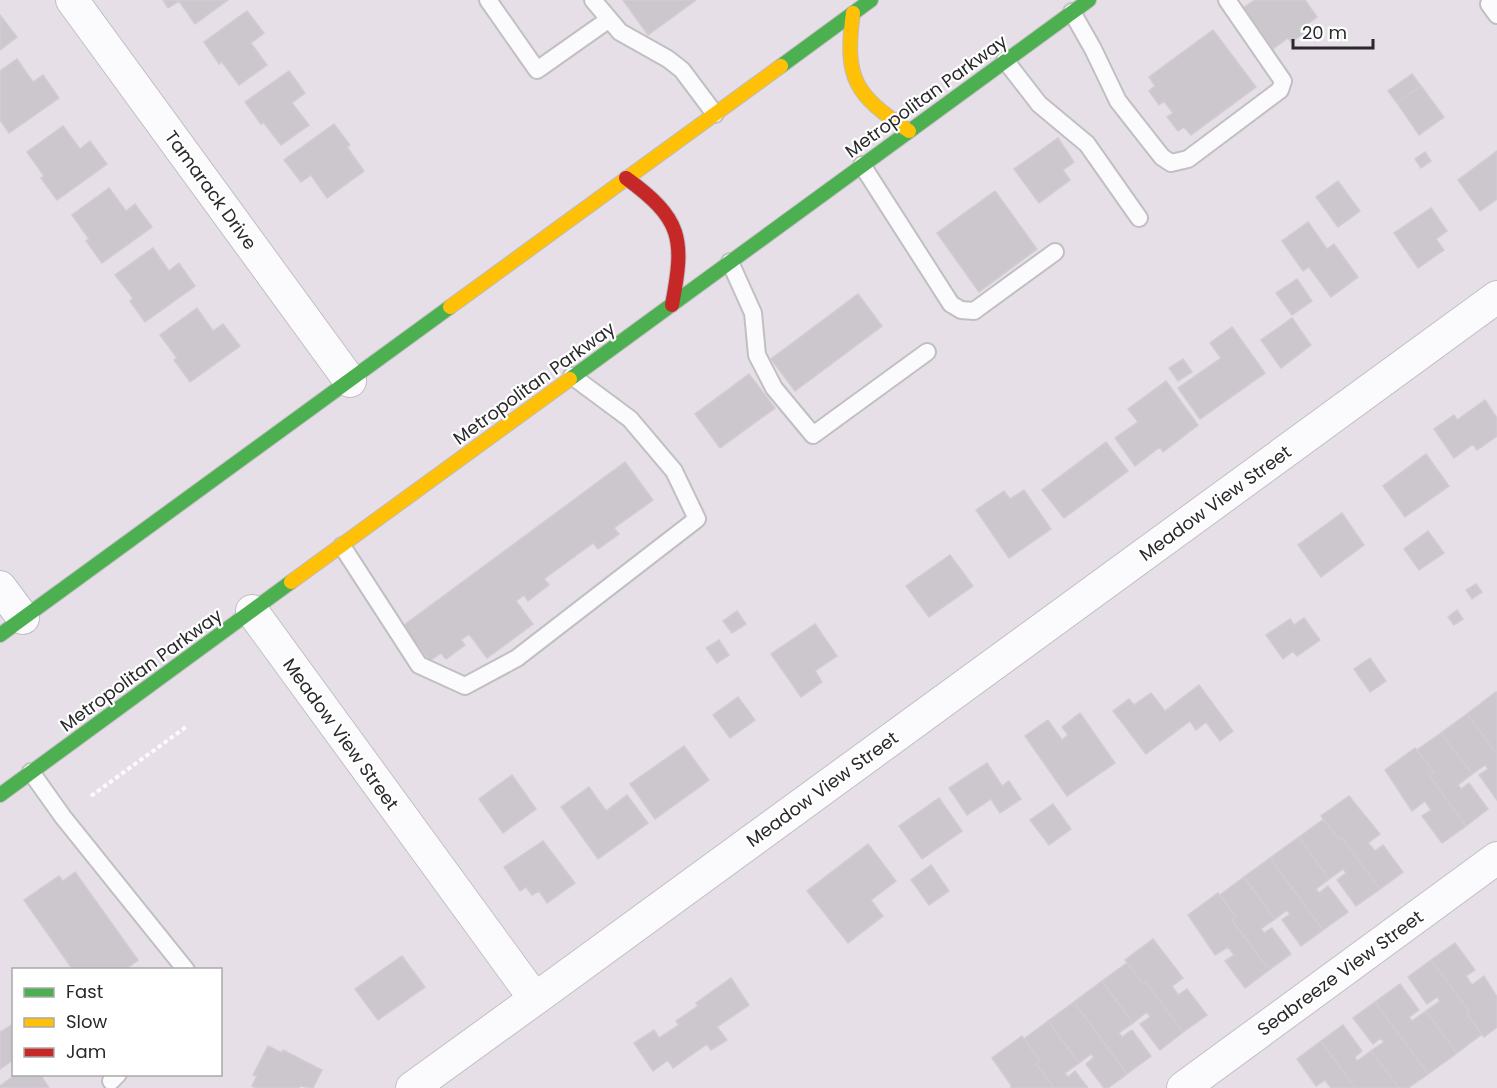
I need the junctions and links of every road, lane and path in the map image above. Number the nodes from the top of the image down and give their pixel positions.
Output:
1 (72, 0) edge
2 (488, 0) edge
3 (593, 0) edge
4 (871, 0) edge
5 (1089, 0) edge
6 (1227, 0) edge
7 (1495, 0) edge
8 (1072, 12) junction
9 (854, 13) junction
10 (1497, 15) edge
11 (608, 20) junction
12 (1005, 60) junction
13 (715, 114) junction
14 (909, 131) junction
15 (862, 165) junction
16 (626, 178) junction
17 (1138, 218) dead end
18 (1054, 252) dead end
19 (730, 262) junction
20 (1497, 297) edge
21 (672, 305) junction
22 (927, 352) dead end
23 (572, 376) junction
24 (350, 381) junction
25 (342, 546) junction
26 (0, 587) edge
27 (252, 611) junction
28 (11, 627) edge
29 (186, 727) dead end
30 (31, 772) junction
31 (0, 795) edge
32 (91, 796) dead end
33 (1497, 858) edge
34 (185, 968) edge
35 (535, 999) junction
36 (412, 1088) edge
37 (1183, 1088) edge

1 - 24 street, Tamarack Drive
2 - 11 lane
3 - 11 lane
4 - 9 main road
5 - 8 main road, Metropolitan Parkway
6 - 8 lane
7 - 10 lane
8 - 12 main road, Metropolitan Parkway
9 - 13 main road
9 - 14 main road
11 - 13 lane
12 - 14 main road, Metropolitan Parkway
12 - 17 lane
13 - 16 main road
14 - 15 main road, Metropolitan Parkway
15 - 18 lane
15 - 19 main road, Metropolitan Parkway
16 - 21 main road
16 - 24 main road
19 - 21 main road, Metropolitan Parkway
19 - 22 lane
20 - 35 street, Meadow View Street
21 - 23 main road, Metropolitan Parkway
23 - 25 main road, Metropolitan Parkway
23 - 25 lane
24 - 28 main road
25 - 27 main road, Metropolitan Parkway
26 - 28 street
27 - 30 main road, Metropolitan Parkway
27 - 35 street, Meadow View Street
29 - 32 path
30 - 31 main road, Metropolitan Parkway
30 - 34 lane
33 - 37 street, Seabreeze View Street
35 - 36 street

